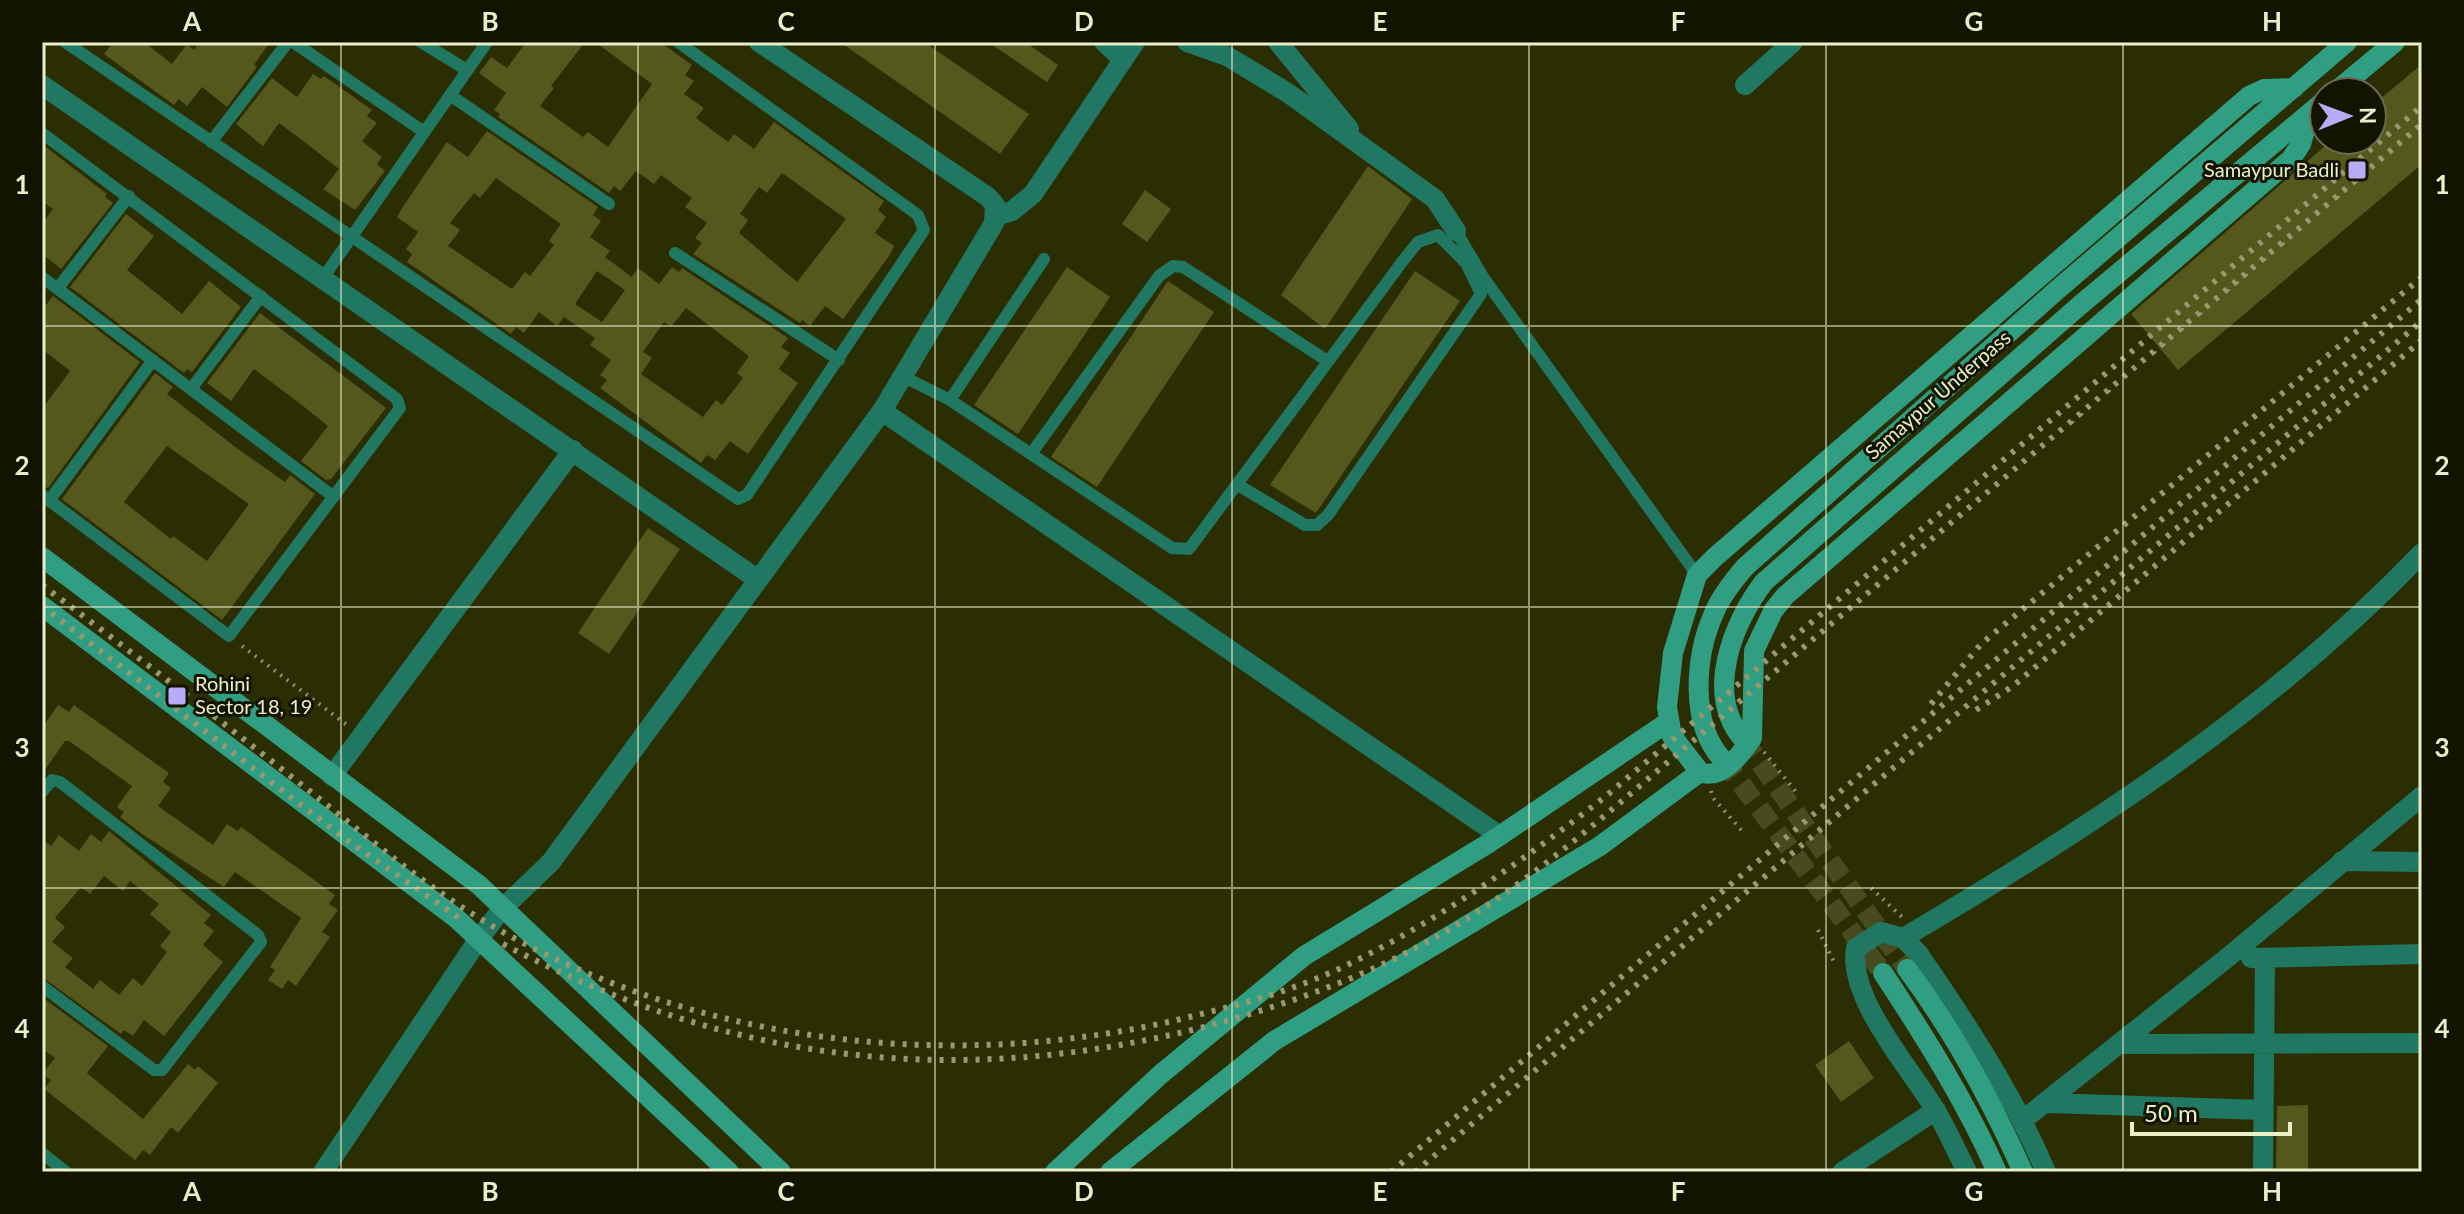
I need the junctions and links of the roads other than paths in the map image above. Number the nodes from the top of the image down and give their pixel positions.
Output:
1 (65, 42) edge
2 (290, 42) edge
3 (421, 42) edge
4 (487, 42) edge
5 (678, 42) edge
6 (759, 42) edge
7 (1104, 42) edge
8 (1187, 42) edge
9 (1278, 42) edge
10 (1793, 42) edge
11 (2347, 42) edge
12 (2395, 42) edge
13 (1129, 50) edge
14 (467, 70) junction
15 (2354, 76) edge
16 (42, 85) edge
17 (1745, 85) dead end
18 (2294, 88) junction
19 (450, 95) junction
20 (2308, 115) edge
21 (2308, 128) edge
22 (424, 132) junction
23 (42, 133) edge
24 (211, 142) junction
25 (1366, 151) junction
26 (129, 196) junction
27 (609, 204) dead end
28 (996, 216) junction
29 (1456, 231) joint
30 (351, 237) junction
31 (675, 253) dead end
32 (1044, 259) dead end
33 (42, 277) edge
34 (323, 278) junction
35 (58, 288) junction
36 (261, 296) junction
37 (153, 360) junction
38 (839, 360) junction
39 (1326, 360) junction
40 (904, 377) junction
41 (191, 389) junction
42 (950, 400) junction
43 (882, 411) junction
44 (573, 450) junction
45 (1031, 454) junction
46 (1238, 485) junction
47 (334, 497) junction
48 (46, 498) edge
49 (2422, 553) edge
50 (42, 557) edge
51 (1697, 575) junction
52 (757, 579) junction
53 (42, 606) edge
54 (1668, 722) junction
55 (1743, 739) tunnel mouth
56 (1723, 760) tunnel mouth
57 (1700, 772) junction
58 (332, 776) junction
59 (42, 792) edge
60 (2422, 796) edge
61 (1500, 836) junction
62 (2342, 861) junction
63 (2422, 862) edge
64 (502, 909) junction
65 (1903, 938) junction
66 (478, 940) junction
67 (2422, 954) edge
68 (2227, 958) junction
69 (2265, 958) junction
70 (1907, 969) tunnel mouth
71 (1883, 973) tunnel mouth
72 (42, 986) edge
73 (2264, 1043) junction
74 (2422, 1043) edge
75 (2119, 1044) junction
76 (2048, 1103) junction
77 (1936, 1110) junction
78 (2263, 1110) junction
79 (2023, 1120) junction
80 (42, 1153) edge
81 (66, 1172) edge
82 (323, 1172) edge
83 (729, 1172) edge
84 (781, 1172) edge
85 (1055, 1172) edge
86 (1110, 1172) edge
87 (1842, 1172) edge
88 (1967, 1172) edge
89 (1997, 1172) edge
90 (2023, 1172) edge
91 (2046, 1172) edge
92 (2263, 1172) edge

1 - 24 lane
2 - 22 lane
2 - 24 lane
3 - 14 lane
4 - 14 lane
5 - 38 lane
6 - 28 street
7 - 13 street
8 - 25 street
9 - 25 street
10 - 17 street
11 - 18 street, Samaypur Underpass
12 - 15 street
13 - 28 street
14 - 19 lane
16 - 34 street
18 - 51 street
18 - 56 street, Samaypur Underpass
19 - 22 lane
19 - 27 lane
20 - 55 street, Samaypur Underpass
21 - 57 street
22 - 30 lane
23 - 26 lane
24 - 30 lane
25 - 29 street
26 - 35 lane
26 - 36 lane
28 - 40 street
29 - 51 lane
30 - 34 lane
30 - 38 lane
31 - 38 lane
32 - 42 lane
33 - 35 lane
34 - 44 street
35 - 37 lane
36 - 41 lane
36 - 47 lane
37 - 41 lane
37 - 48 lane
39 - 45 lane
39 - 46 lane
39 - 46 lane
40 - 42 lane
40 - 43 street
41 - 47 lane
42 - 45 lane
43 - 52 street
43 - 61 street
44 - 52 street
44 - 58 street
45 - 46 lane
47 - 48 lane
49 - 65 street
50 - 58 street
51 - 54 street
52 - 64 street
53 - 66 street
54 - 57 street
54 - 61 street
57 - 86 street
58 - 64 street
59 - 72 lane
60 - 62 street
61 - 85 street
62 - 63 street
62 - 68 street
64 - 66 street
64 - 84 street
65 - 77 street
65 - 79 street
66 - 82 street
66 - 83 street
67 - 69 street
68 - 69 street
68 - 75 street
69 - 73 street
70 - 90 street
71 - 89 street
73 - 74 street
73 - 75 street
73 - 78 street
75 - 76 street
76 - 78 street
76 - 79 street
77 - 87 street
77 - 88 street
78 - 92 street
79 - 91 street
80 - 81 lane

